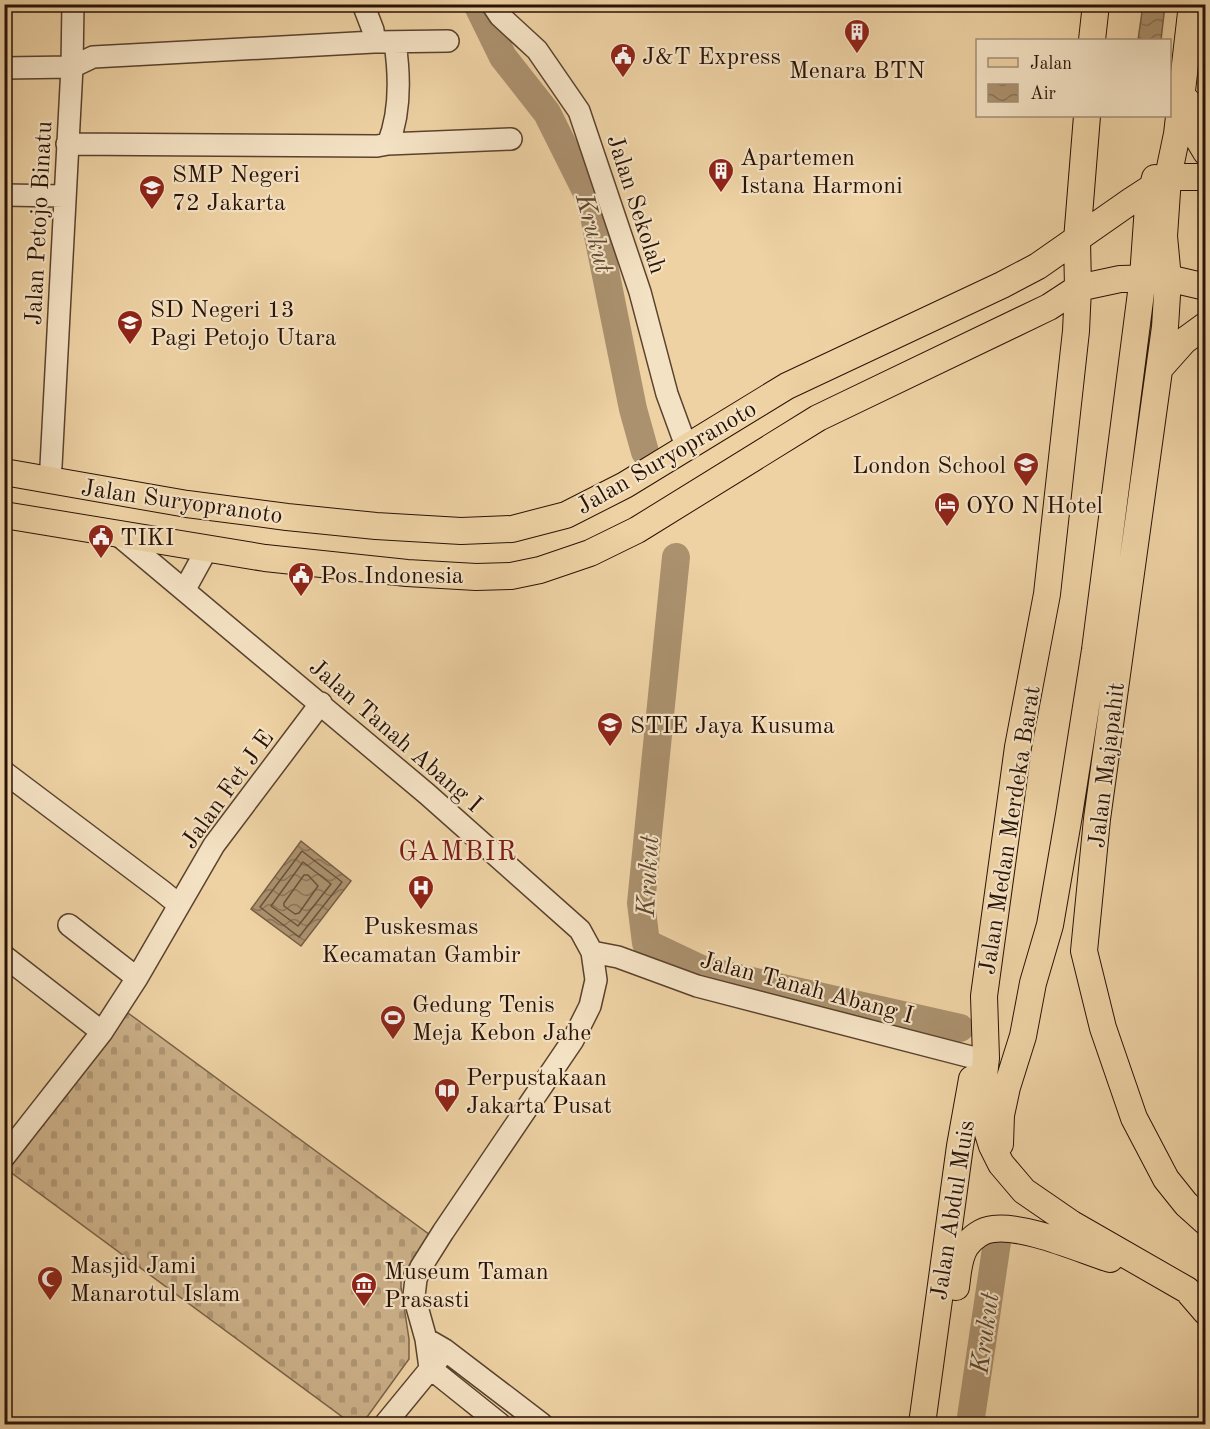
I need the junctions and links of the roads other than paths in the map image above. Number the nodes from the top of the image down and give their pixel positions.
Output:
1 (73, 4) edge
2 (363, 4) edge
3 (492, 4) edge
4 (1096, 4) edge
5 (1175, 4) edge
6 (1192, 4) edge
7 (1092, 39) edge
8 (448, 41) dead end
9 (385, 43) junction
10 (1171, 53) edge
11 (72, 67) junction
12 (4, 68) edge
13 (1183, 86) junction
14 (1087, 117) edge
15 (1165, 117) edge
16 (511, 139) dead end
17 (68, 144) junction
18 (388, 144) junction
19 (1206, 152) edge
20 (1206, 177) edge
21 (1161, 182) junction
22 (4, 195) edge
23 (65, 196) junction
24 (1077, 240) junction
25 (1156, 278) junction
26 (1206, 287) edge
27 (1078, 288) junction
28 (1049, 307) junction
29 (1206, 325) edge
30 (1076, 332) junction
31 (1160, 368) junction
32 (679, 450) junction
33 (4, 472) edge
34 (48, 481) junction
35 (4, 514) edge
36 (117, 534) junction
37 (207, 549) junction
38 (185, 589) junction
39 (321, 704) junction
40 (4, 772) edge
41 (178, 906) junction
42 (69, 925) dead end
43 (592, 952) junction
44 (6, 962) edge
45 (138, 978) junction
46 (984, 996) junction
47 (102, 1032) junction
48 (975, 1058) junction
49 (4, 1157) edge
50 (1001, 1164) junction
51 (1206, 1222) edge
52 (1156, 1273) junction
53 (1196, 1295) edge
54 (1206, 1312) edge
55 (426, 1338) junction
56 (450, 1354) junction
57 (435, 1372) junction
58 (385, 1425) edge
59 (398, 1425) edge
60 (500, 1425) edge
61 (542, 1425) edge
62 (921, 1425) edge
63 (938, 1425) edge

1 - 11 street, Jalan Petojo Binatu
2 - 9 street
3 - 32 street, Jalan Sekolah
4 - 7 main road
5 - 10 main road
6 - 13 main road
8 - 9 street
9 - 11 street
9 - 18 street
11 - 12 street
11 - 17 street, Jalan Petojo Binatu
13 - 19 main road
13 - 21 main road
14 - 24 main road, Jalan Medan Merdeka Barat
15 - 21 main road
16 - 18 street
17 - 18 street
17 - 23 street, Jalan Petojo Binatu
20 - 21 main road
21 - 24 main road, Jalan Suryopranoto
21 - 25 main road
22 - 23 street
23 - 34 street, Jalan Petojo Binatu
24 - 27 main road, Jalan Medan Merdeka Barat
24 - 32 main road, Jalan Suryopranoto
25 - 26 main road
25 - 27 main road
25 - 31 main road, Jalan Majapahit
25 - 50 main road
27 - 28 main road, Jalan Suryopranoto
27 - 30 main road, Jalan Medan Merdeka Barat
28 - 30 main road
28 - 37 main road, Jalan Suryopranoto
29 - 31 main road
30 - 46 main road, Jalan Medan Merdeka Barat
31 - 51 main road, Jalan Majapahit
32 - 34 main road, Jalan Suryopranoto
33 - 34 main road, Jalan Suryopranoto
35 - 36 main road, Jalan Suryopranoto
36 - 37 main road, Jalan Suryopranoto
36 - 38 street, Jalan Tanah Abang I
37 - 38 street
38 - 39 street, Jalan Tanah Abang I
39 - 41 street, Jalan Fet J E
39 - 43 street, Jalan Tanah Abang I
40 - 41 street
41 - 45 street, Jalan Fet J E
42 - 45 street
43 - 48 street, Jalan Tanah Abang I
43 - 55 street, Jalan Tanah Abang I
44 - 47 street
45 - 47 street, Jalan Fet J E
46 - 48 main road, Jalan Abdul Muis
46 - 50 main road, Jalan Medan Merdeka Barat
47 - 49 street, Jalan Fet J E
48 - 62 main road, Jalan Abdul Muis
50 - 52 main road, Jalan Medan Merdeka Barat
52 - 53 main road, Jalan Medan Merdeka Barat
52 - 63 main road, Jalan Abdul Muis
53 - 54 main road, Jalan Medan Merdeka Barat
55 - 56 street
55 - 57 street, Jalan Tanah Abang I
56 - 57 street
56 - 61 street
57 - 58 street
57 - 59 street
57 - 60 street

